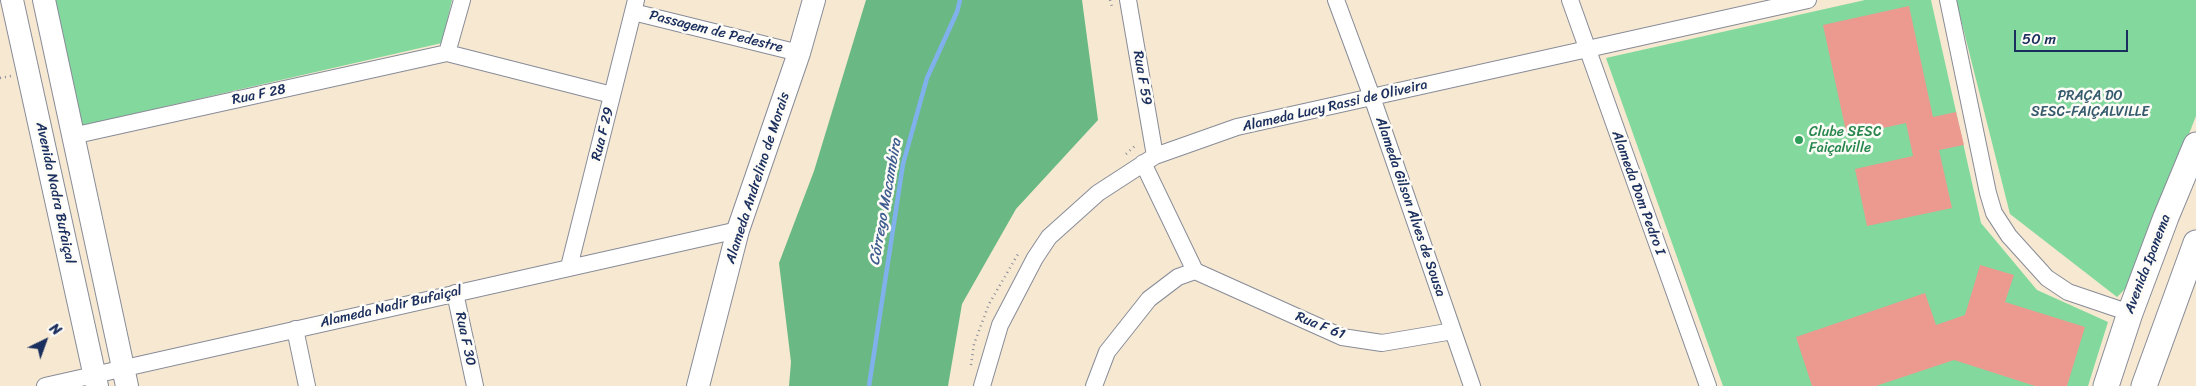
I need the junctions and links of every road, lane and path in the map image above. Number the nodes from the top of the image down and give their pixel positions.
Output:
1 (12, 0) edge
2 (44, 0) edge
3 (462, 0) edge
4 (814, 0) edge
5 (1110, 0) edge
6 (1128, 0) edge
7 (1336, 0) edge
8 (1570, 0) edge
9 (1808, 0) edge
10 (1948, 0) edge
11 (635, 6) edge
12 (1114, 15) dead end
13 (1587, 50) junction
14 (447, 53) junction
15 (799, 53) junction
16 (612, 96) junction
17 (1372, 97) junction
18 (72, 136) junction
19 (1138, 137) dead end
20 (2196, 145) edge
21 (1120, 160) dead end
22 (1149, 160) junction
23 (738, 230) junction
24 (2196, 243) edge
25 (1020, 252) dead end
26 (569, 267) junction
27 (1195, 270) junction
28 (2191, 270) edge
29 (455, 293) junction
30 (2130, 313) junction
31 (296, 329) junction
32 (1453, 331) junction
33 (970, 369) dead end
34 (125, 376) edge
35 (96, 380) edge
36 (45, 386) edge
37 (307, 386) edge
38 (475, 386) edge
39 (698, 386) edge
40 (982, 386) edge
41 (1094, 386) edge
42 (1472, 386) edge
43 (1708, 386) edge
44 (2106, 386) edge
45 (2144, 386) edge

1 - 35 main road, Avenida Nadra Bufaiçal
2 - 18 main road, Avenida Nadra Bufaiçal
3 - 14 street
4 - 15 main road, Alameda Andrelino de Morais
5 - 12 path
6 - 22 street, Rua F 59
7 - 17 street, Alameda Gilson Alves de Sousa
8 - 13 street, Alameda Dom Pedro I
9 - 13 street, Alameda Lucy Rassi de Oliveira
10 - 30 street
11 - 15 street, Passagem de Pedestre
11 - 16 street, Rua F 29
13 - 17 street, Alameda Lucy Rassi de Oliveira
13 - 43 street, Alameda Dom Pedro I
14 - 16 street, Rua F 28
14 - 18 street, Rua F 28
15 - 23 main road, Alameda Andrelino de Morais
16 - 26 street, Rua F 29
17 - 22 street, Alameda Lucy Rassi de Oliveira
17 - 32 street, Alameda Gilson Alves de Sousa
18 - 34 main road, Avenida Nadra Bufaiçal
19 - 21 path
20 - 30 main road, Avenida Ipanema
22 - 27 street
22 - 40 street, Alameda Lucy Rassi de Oliveira
23 - 26 street, Alameda Nadir Bufaiçal
23 - 39 main road, Alameda Andrelino de Morais
24 - 28 main road
25 - 33 path
26 - 29 street, Alameda Nadir Bufaiçal
27 - 32 street, Rua F 61
27 - 41 street
28 - 45 main road
29 - 31 street, Alameda Nadir Bufaiçal
29 - 38 street, Rua F 30
30 - 44 main road, Avenida Ipanema
31 - 34 street, Alameda Nadir Bufaiçal
31 - 37 street
32 - 42 street, Alameda Gilson Alves de Sousa
34 - 35 street, Alameda Nadir Bufaiçal
35 - 36 street, Alameda Nadir Bufaiçal

